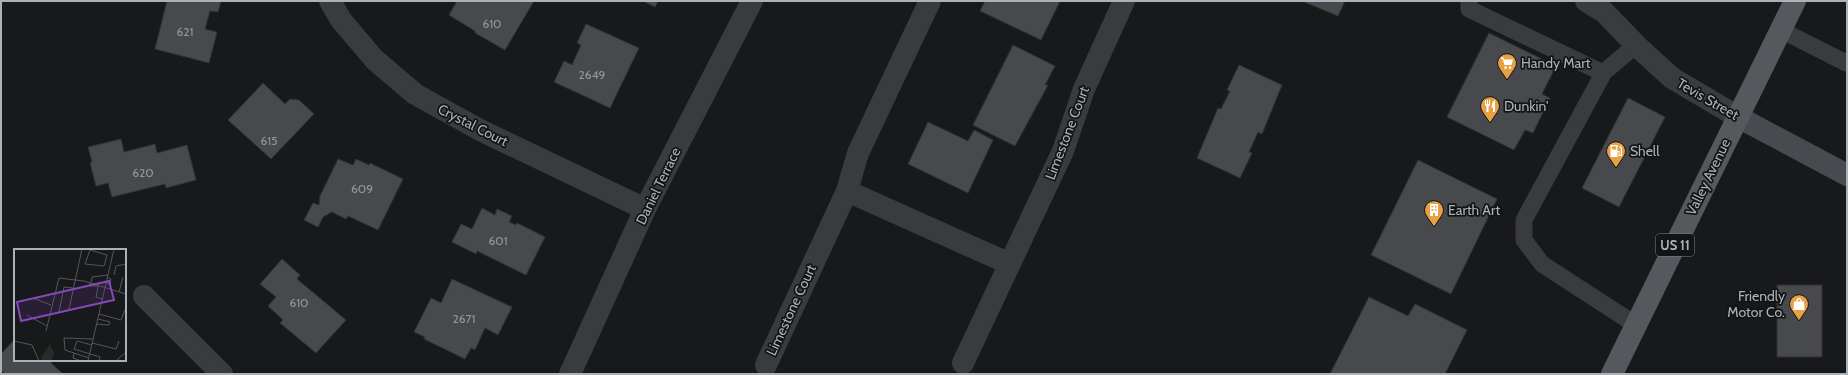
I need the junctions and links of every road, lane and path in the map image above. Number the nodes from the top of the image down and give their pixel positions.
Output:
1 (330, 1) edge
2 (752, 1) edge
3 (930, 1) edge
4 (1124, 1) edge
5 (1469, 1) edge
6 (1586, 1) edge
7 (1795, 1) edge
8 (1780, 30) junction
9 (1636, 45) junction
10 (1847, 62) edge
11 (1604, 72) junction
12 (1738, 117) junction
13 (1847, 175) edge
14 (847, 191) junction
15 (645, 209) junction
16 (1010, 264) junction
17 (144, 296) dead end
18 (1636, 325) junction
19 (963, 364) dead end
20 (766, 365) dead end
21 (222, 374) edge
22 (570, 374) edge
23 (1612, 374) edge

1 - 15 street, Crystal Court
2 - 15 street, Daniel Terrace
3 - 14 street, Limestone Court
4 - 16 street, Limestone Court
5 - 11 lane
6 - 9 street, Tevis Street
7 - 8 main road, Valley Avenue / US 11
8 - 10 lane
8 - 12 main road, Valley Avenue / US 11
9 - 11 lane
9 - 12 street, Tevis Street
11 - 18 lane
12 - 13 street, Tevis Street
12 - 18 main road, Valley Avenue / US 11
14 - 16 street
14 - 20 street, Limestone Court
15 - 22 street, Daniel Terrace
16 - 19 street, Limestone Court
17 - 21 street
18 - 23 main road, Valley Avenue / US 11

